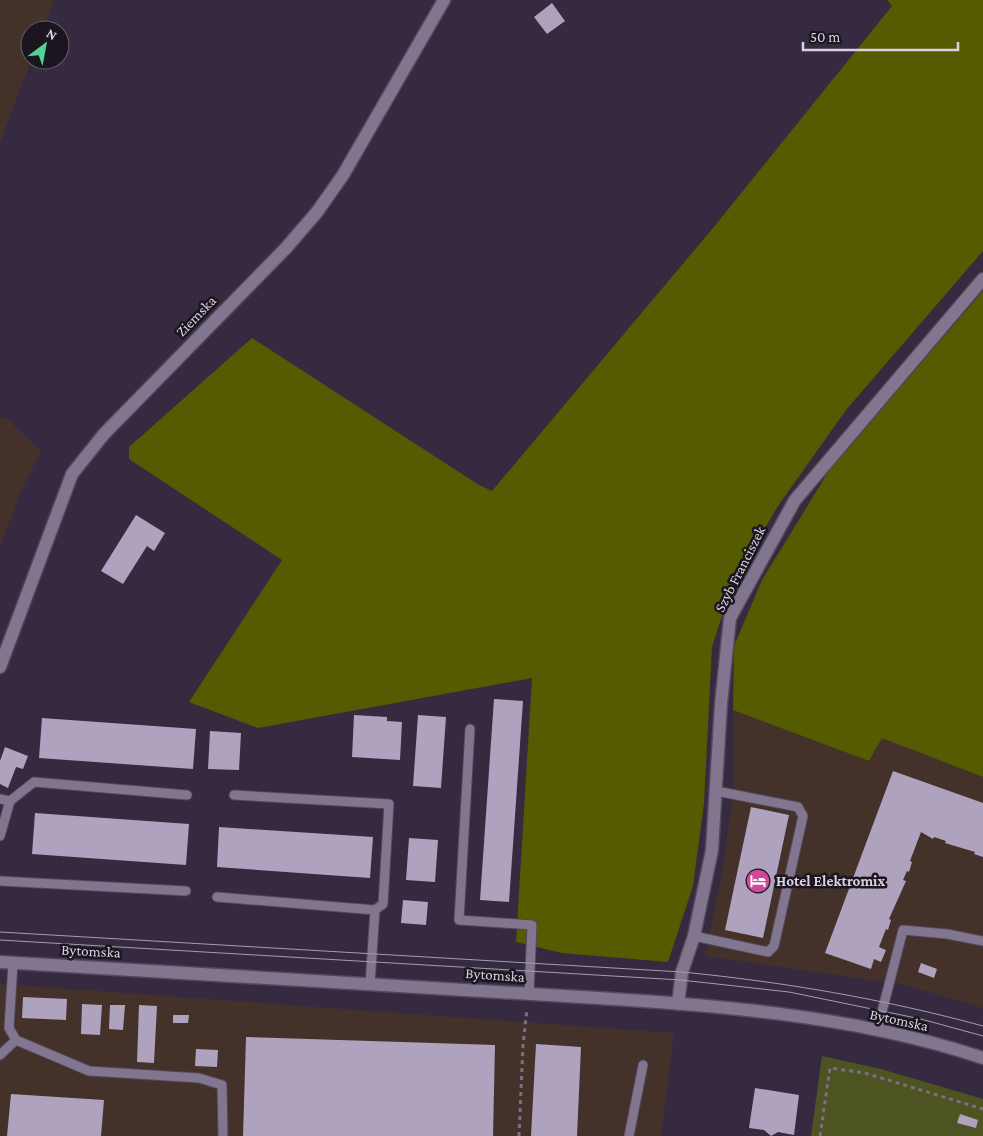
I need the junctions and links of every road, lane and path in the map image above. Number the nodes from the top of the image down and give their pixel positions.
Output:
1 (444, 0) edge
2 (983, 278) edge
3 (0, 667) edge
4 (470, 728) dead end
5 (716, 791) junction
6 (187, 795) dead end
7 (234, 795) dead end
8 (0, 799) edge
9 (10, 801) junction
10 (0, 836) edge
11 (0, 881) edge
12 (186, 890) dead end
13 (217, 897) dead end
14 (375, 910) junction
15 (694, 936) junction
16 (983, 941) edge
17 (0, 962) edge
18 (13, 963) junction
19 (370, 984) junction
20 (528, 994) junction
21 (678, 1004) junction
22 (877, 1031) junction
23 (16, 1040) junction
24 (0, 1055) edge
25 (983, 1058) edge
26 (642, 1065) dead end
27 (983, 1109) edge
28 (223, 1136) edge
29 (519, 1136) edge
30 (629, 1136) edge
31 (820, 1136) edge

1 - 3 street, Ziemska
2 - 5 street, Szyb Franciszek
4 - 20 lane
5 - 15 street, Szyb Franciszek
5 - 15 lane
6 - 9 lane
7 - 14 lane
8 - 9 lane
9 - 10 lane
11 - 12 lane
13 - 14 lane
14 - 19 lane
15 - 21 street, Szyb Franciszek
16 - 22 lane
17 - 18 street, Bytomska
18 - 19 street, Bytomska
18 - 23 lane
19 - 20 street, Bytomska
20 - 21 street, Bytomska
20 - 29 path
21 - 22 street, Bytomska
22 - 25 street, Bytomska
23 - 24 lane
23 - 28 lane
26 - 30 lane
27 - 31 path

